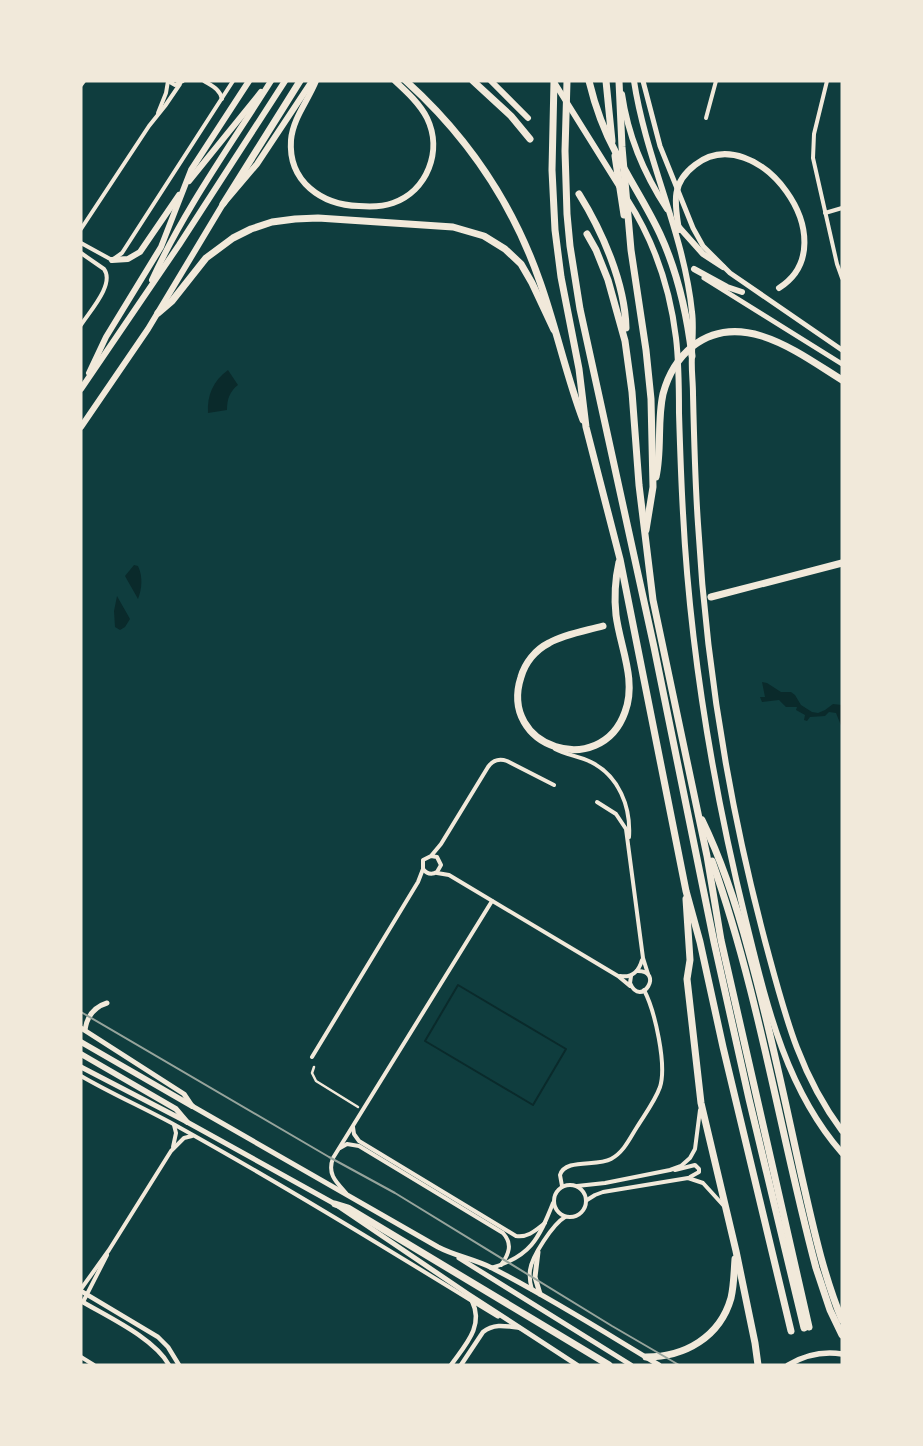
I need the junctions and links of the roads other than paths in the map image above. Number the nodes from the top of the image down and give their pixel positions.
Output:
1 (84, 81) edge
2 (168, 81) edge
3 (204, 81) edge
4 (233, 81) edge
5 (249, 81) edge
6 (285, 81) edge
7 (300, 81) edge
8 (312, 81) edge
9 (316, 81) edge
10 (394, 81) edge
11 (406, 81) edge
12 (473, 81) edge
13 (491, 81) edge
14 (553, 81) edge
15 (567, 81) edge
16 (590, 81) edge
17 (606, 81) edge
18 (620, 81) edge
19 (634, 81) edge
20 (643, 81) edge
21 (716, 81) edge
22 (828, 81) edge
23 (181, 82) edge
24 (270, 83) edge
25 (81, 85) edge
26 (222, 99) junction
27 (158, 113) junction
28 (528, 118) dead end
29 (706, 118) dead end
30 (530, 139) dead end
31 (579, 194) dead end
32 (223, 204) junction
33 (842, 208) edge
34 (825, 213) junction
35 (81, 229) edge
36 (587, 234) dead end
37 (81, 243) edge
38 (680, 246) junction
39 (631, 250) junction
40 (81, 253) edge
41 (112, 260) junction
42 (723, 267) junction
43 (694, 269) joint
44 (842, 278) edge
45 (779, 288) dead end
46 (742, 292) dead end
47 (147, 293) junction
48 (158, 313) junction
49 (81, 324) edge
50 (554, 330) junction
51 (625, 341) junction
52 (842, 350) edge
53 (692, 356) junction
54 (842, 364) edge
55 (842, 380) edge
56 (83, 386) edge
57 (81, 427) edge
58 (586, 428) junction
59 (653, 487) junction
60 (645, 535) junction
61 (620, 559) junction
62 (842, 562) edge
63 (711, 597) dead end
64 (603, 626) dead end
65 (543, 741) junction
66 (554, 784) dead end
67 (597, 802) dead end
68 (698, 811) junction
69 (703, 838) junction
70 (629, 841) junction
71 (441, 844) junction
72 (431, 856) junction
73 (439, 860) junction
74 (440, 865) junction
75 (423, 869) junction
76 (435, 873) junction
77 (430, 874) junction
78 (449, 875) junction
79 (418, 882) junction
80 (686, 891) junction
81 (492, 901) junction
82 (643, 958) junction
83 (637, 971) junction
84 (648, 974) junction
85 (618, 976) junction
86 (631, 976) junction
87 (630, 986) junction
88 (644, 990) junction
89 (107, 1003) dead end
90 (83, 1029) edge
91 (81, 1042) edge
92 (81, 1054) edge
93 (312, 1057) dead end
94 (81, 1067) edge
95 (314, 1067) dead end
96 (81, 1076) edge
97 (701, 1103) junction
98 (192, 1106) junction
99 (358, 1107) dead end
100 (187, 1122) junction
101 (174, 1125) junction
102 (353, 1126) junction
103 (842, 1131) edge
104 (194, 1136) junction
105 (338, 1149) junction
106 (171, 1151) junction
107 (842, 1153) edge
108 (670, 1170) junction
109 (688, 1178) junction
110 (562, 1186) junction
111 (577, 1186) junction
112 (351, 1198) junction
113 (586, 1200) junction
114 (554, 1201) junction
115 (335, 1204) junction
116 (725, 1207) junction
117 (565, 1217) junction
118 (545, 1223) junction
119 (109, 1250) junction
120 (449, 1252) junction
121 (538, 1252) junction
122 (736, 1252) junction
123 (501, 1265) junction
124 (491, 1268) junction
125 (81, 1290) edge
126 (533, 1290) junction
127 (87, 1294) junction
128 (540, 1295) junction
129 (472, 1300) junction
130 (82, 1302) edge
131 (505, 1317) junction
132 (842, 1320) edge
133 (520, 1328) junction
134 (791, 1331) dead end
135 (842, 1335) edge
136 (842, 1354) edge
137 (81, 1357) edge
138 (646, 1357) junction
139 (94, 1365) edge
140 (169, 1365) edge
141 (179, 1365) edge
142 (451, 1365) edge
143 (461, 1365) edge
144 (577, 1365) edge
145 (609, 1365) edge
146 (630, 1365) edge
147 (659, 1365) edge
148 (758, 1365) edge
149 (788, 1365) edge

1 - 25 street
2 - 23 street
2 - 27 street
3 - 26 street
4 - 26 street
5 - 56 highway
6 - 47 highway
7 - 32 highway
8 - 32 highway
9 - 10 highway
11 - 50 highway
12 - 30 highway
13 - 28 highway
14 - 58 highway
14 - 107 highway
15 - 69 highway
16 - 53 highway
17 - 39 highway
18 - 39 highway
18 - 42 highway
19 - 38 highway
20 - 42 main road
21 - 29 street
22 - 34 street
23 - 27 street
24 - 41 highway
24 - 47 highway
26 - 41 street
27 - 35 street
31 - 51 highway
32 - 48 highway
33 - 34 street
34 - 44 street
36 - 51 highway
37 - 41 street
38 - 45 highway
38 - 53 highway
39 - 59 highway
40 - 49 street
42 - 52 main road
43 - 46 highway
43 - 54 main road
47 - 56 highway
48 - 50 highway
48 - 57 highway
50 - 58 highway
51 - 60 highway
53 - 103 highway
55 - 59 highway
58 - 61 highway
59 - 60 highway
60 - 68 highway
61 - 65 highway
61 - 80 highway
62 - 63 highway
64 - 65 highway
65 - 70 street
66 - 71 street
67 - 70 street
68 - 69 highway
68 - 132 highway
69 - 135 highway
70 - 82 street
71 - 72 street
71 - 73 street
72 - 73 street
72 - 75 street
73 - 74 street
74 - 76 street
74 - 78 street
75 - 77 street
75 - 79 street
76 - 77 street
76 - 78 street
77 - 79 street
78 - 81 street
79 - 93 street
80 - 97 highway
80 - 134 highway
81 - 85 street
81 - 102 street
82 - 83 street
82 - 84 street
83 - 84 street
83 - 86 street
84 - 88 street
85 - 86 street
85 - 87 street
86 - 87 street
87 - 88 street
88 - 110 street
89 - 90 main road
90 - 98 main road
91 - 98 main road
92 - 100 main road
94 - 100 main road
95 - 99 street
96 - 101 street
97 - 108 street
97 - 116 highway
98 - 112 main road
100 - 115 main road
101 - 104 street
101 - 106 street
102 - 105 street
102 - 118 street
104 - 106 street
104 - 129 street
105 - 112 street
105 - 123 street
106 - 119 street
108 - 109 street
108 - 111 street
109 - 113 street
109 - 116 street
110 - 111 street
110 - 114 street
111 - 113 street
112 - 120 main road
113 - 117 street
114 - 117 street
114 - 118 street
115 - 131 main road
115 - 145 highway
116 - 122 highway
117 - 121 street
118 - 123 street
119 - 125 street
119 - 127 street
120 - 124 main road
120 - 146 main road
121 - 126 street
121 - 128 main road
122 - 138 highway
122 - 148 highway
123 - 124 street
124 - 126 main road
125 - 127 street
126 - 128 main road
127 - 130 street
127 - 141 street
128 - 138 main road
129 - 131 main road
129 - 142 street
130 - 140 street
131 - 133 main road
133 - 143 street
133 - 144 main road
136 - 149 main road
137 - 139 street
138 - 147 main road

